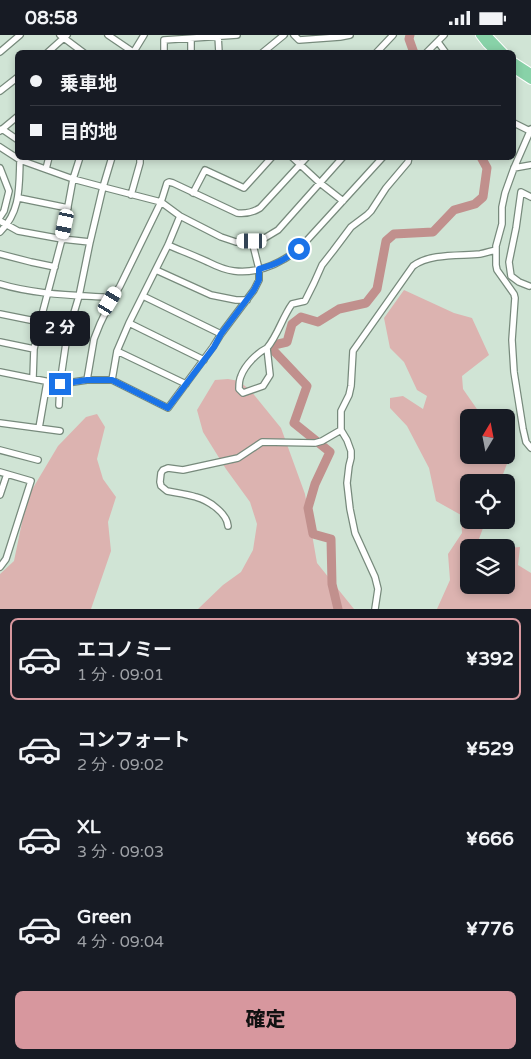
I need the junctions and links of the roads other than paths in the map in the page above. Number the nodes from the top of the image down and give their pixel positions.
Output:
1 (20, 35) edge
2 (110, 35) edge
3 (144, 35) edge
4 (238, 35) edge
5 (284, 35) edge
6 (294, 35) edge
7 (350, 35) edge
8 (392, 35) edge
9 (444, 35) edge
10 (480, 35) edge
11 (487, 35) edge
12 (63, 36) edge
13 (218, 36) edge
14 (340, 36) edge
15 (191, 39) junction
16 (438, 42) junction
17 (50, 50) edge
18 (80, 50) edge
19 (130, 50) edge
20 (134, 50) edge
21 (164, 50) edge
22 (191, 50) edge
23 (219, 50) edge
24 (266, 50) edge
25 (379, 50) edge
26 (429, 50) edge
27 (444, 50) edge
28 (493, 50) edge
29 (501, 50) edge
30 (0, 52) edge
31 (516, 63) edge
32 (516, 70) edge
33 (531, 73) edge
34 (15, 79) edge
35 (531, 80) edge
36 (0, 91) edge
37 (15, 119) edge
38 (516, 124) edge
39 (1, 130) edge
40 (530, 130) edge
41 (15, 138) edge
42 (0, 147) edge
43 (15, 157) edge
44 (20, 160) joint
45 (48, 160) edge
46 (79, 160) edge
47 (111, 160) edge
48 (140, 160) edge
49 (269, 160) edge
50 (295, 160) edge
51 (304, 160) edge
52 (340, 160) edge
53 (380, 160) edge
54 (408, 160) edge
55 (300, 165) junction
56 (531, 165) edge
57 (0, 168) edge
58 (514, 168) junction
59 (46, 169) junction
60 (73, 179) junction
61 (3, 182) edge
62 (320, 183) junction
63 (102, 187) junction
64 (193, 193) junction
65 (131, 195) junction
66 (531, 197) edge
67 (19, 198) junction
68 (343, 201) junction
69 (161, 202) junction
70 (68, 208) junction
71 (0, 217) edge
72 (180, 217) junction
73 (0, 221) edge
74 (7, 225) junction
75 (0, 232) edge
76 (62, 239) junction
77 (252, 241) junction
78 (90, 243) junction
79 (168, 245) junction
80 (496, 250) junction
81 (0, 254) edge
82 (55, 267) junction
83 (156, 269) junction
84 (259, 269) junction
85 (0, 284) edge
86 (530, 285) edge
87 (48, 293) junction
88 (79, 296) junction
89 (143, 296) junction
90 (247, 300) junction
91 (110, 301) junction
92 (0, 314) edge
93 (40, 322) junction
94 (129, 323) junction
95 (221, 334) junction
96 (0, 342) edge
97 (267, 348) junction
98 (34, 349) junction
99 (118, 351) junction
100 (204, 360) junction
101 (0, 372) edge
102 (33, 379) junction
103 (87, 380) junction
104 (112, 380) junction
105 (47, 382) junction
106 (60, 384) junction
107 (186, 384) junction
108 (58, 405) dead end
109 (0, 423) edge
110 (39, 428) junction
111 (342, 430) junction
112 (60, 431) dead end
113 (531, 448) edge
114 (0, 449) edge
115 (38, 460) dead end
116 (0, 472) edge
117 (7, 474) junction
118 (0, 495) edge
119 (228, 526) dead end
120 (0, 567) edge
121 (375, 609) edge

1 - 30 street
2 - 19 street
3 - 20 street
4 - 13 street
5 - 24 street
6 - 14 street
7 - 14 street
8 - 25 street
9 - 16 street
10 - 28 main road
11 - 29 main road
12 - 17 street
12 - 18 street
13 - 15 street
13 - 23 street
15 - 21 street
15 - 22 street
16 - 26 street
16 - 27 street
31 - 33 main road
32 - 35 main road
34 - 36 street
37 - 39 street
38 - 40 street
39 - 41 street
40 - 58 street
42 - 43 street
44 - 59 street
44 - 67 street
45 - 59 street
46 - 60 street
47 - 63 street
48 - 65 street
49 - 64 street
50 - 55 street
51 - 55 street
52 - 62 street
53 - 68 street
54 - 97 street
55 - 62 street
55 - 64 street
56 - 58 street
57 - 61 street
58 - 80 street
59 - 60 street
60 - 63 street
60 - 70 street
61 - 71 street
62 - 68 street
62 - 77 street
63 - 65 street
63 - 78 street
64 - 69 street
65 - 69 street
66 - 86 street
67 - 70 street
67 - 74 street
68 - 84 street
69 - 72 street
69 - 91 street
70 - 76 street
72 - 77 street
72 - 79 street
73 - 74 street
74 - 75 street
74 - 76 street
76 - 78 street
76 - 82 street
77 - 84 street
78 - 88 street
79 - 83 street
79 - 84 street
80 - 111 street
80 - 113 street
81 - 82 street
82 - 87 street
83 - 89 street
83 - 90 street
84 - 90 street
85 - 87 street
87 - 88 street
87 - 93 street
88 - 91 street
88 - 106 street
89 - 94 street
89 - 95 street
90 - 95 street
91 - 103 street
92 - 93 street
93 - 98 street
94 - 99 street
94 - 100 street
95 - 100 street
96 - 98 street
97 - 97 street
98 - 102 street
99 - 104 street
99 - 107 street
100 - 107 street
101 - 102 street
102 - 105 street
103 - 104 street
103 - 106 street
104 - 107 street
105 - 106 street
105 - 110 street
106 - 108 street
109 - 110 street
110 - 112 street
111 - 119 street
111 - 121 street
114 - 115 street
116 - 117 street
117 - 118 street
117 - 120 street

